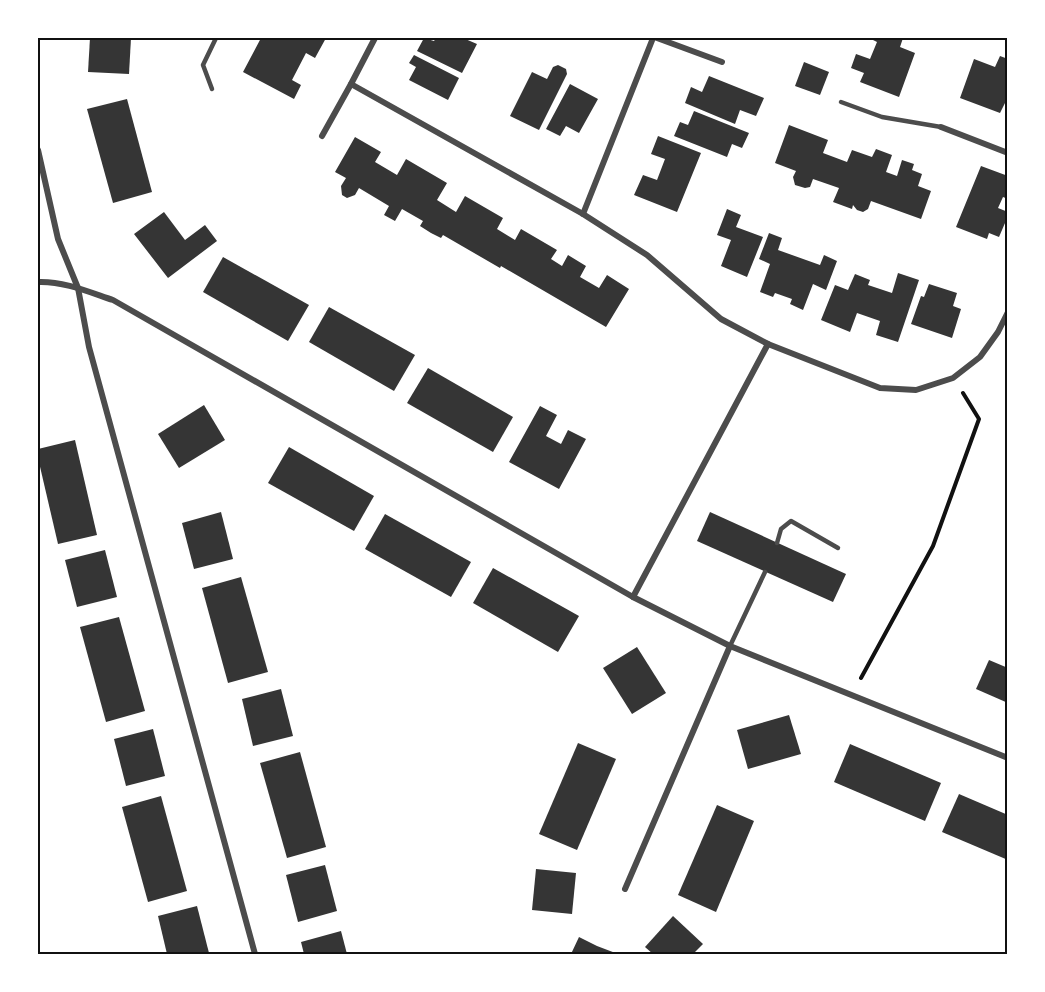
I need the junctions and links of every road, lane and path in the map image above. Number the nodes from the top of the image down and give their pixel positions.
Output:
1 (216, 38) edge
2 (375, 38) edge
3 (655, 38) edge
4 (722, 62) dead end
5 (351, 84) junction
6 (212, 90) dead end
7 (841, 102) dead end
8 (941, 127) joint
9 (322, 136) dead end
10 (38, 150) edge
11 (1008, 153) edge
12 (583, 214) junction
13 (38, 282) edge
14 (78, 288) junction
15 (1008, 312) edge
16 (768, 344) junction
17 (953, 378) junction
18 (777, 543) dead end
19 (838, 548) dead end
20 (765, 572) dead end
21 (633, 597) junction
22 (730, 646) junction
23 (852, 695) junction
24 (1008, 758) edge
25 (625, 890) dead end
26 (255, 954) edge

1 - 6 lane
2 - 5 street
3 - 4 street
3 - 12 street
5 - 9 street
5 - 12 street
7 - 8 lane
8 - 11 street
10 - 14 street
12 - 16 street
13 - 14 street
14 - 21 street
14 - 26 street
15 - 17 street
16 - 17 street
16 - 21 street
17 - 23 path
18 - 19 lane
20 - 22 lane
21 - 22 street
22 - 23 street
22 - 25 street
23 - 24 street

